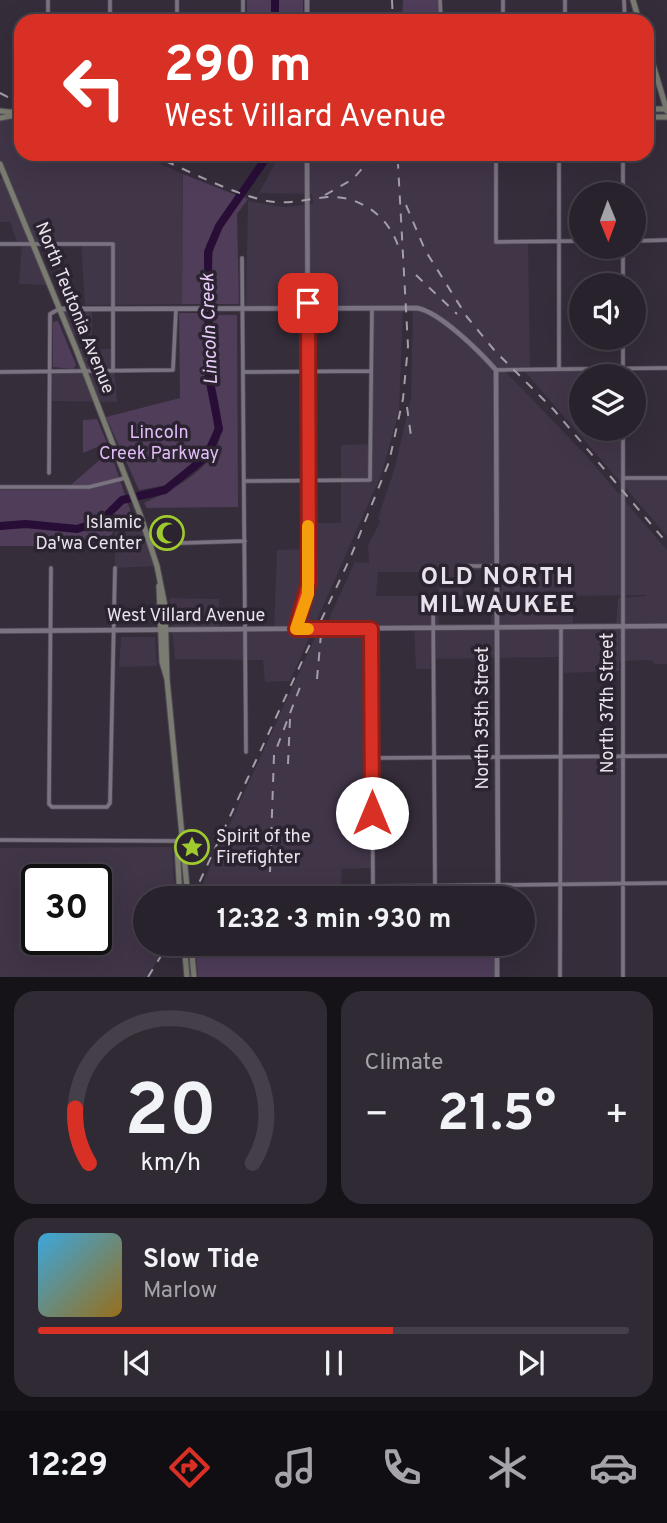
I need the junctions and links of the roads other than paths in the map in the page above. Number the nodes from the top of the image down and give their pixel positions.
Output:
1 (633, 0) edge
2 (637, 14) edge
3 (654, 68) edge
4 (667, 110) edge
5 (307, 161) edge
6 (496, 161) edge
7 (559, 161) edge
8 (623, 161) edge
9 (0, 164) edge
10 (3, 177) edge
11 (623, 182) edge
12 (667, 240) edge
13 (646, 241) edge
14 (559, 242) junction
15 (569, 242) edge
16 (0, 244) edge
17 (33, 244) junction
18 (242, 258) dead end
19 (372, 308) junction
20 (60, 309) junction
21 (112, 309) junction
22 (176, 309) junction
23 (244, 309) junction
24 (308, 309) junction
25 (646, 368) edge
26 (667, 368) edge
27 (559, 369) junction
28 (569, 369) edge
29 (496, 370) junction
30 (84, 371) junction
31 (113, 371) junction
32 (371, 371) junction
33 (0, 372) edge
34 (49, 372) junction
35 (245, 372) junction
36 (308, 372) junction
37 (623, 441) edge
38 (49, 473) dead end
39 (623, 478) junction
40 (667, 478) edge
41 (126, 480) junction
42 (245, 481) junction
43 (308, 481) junction
44 (0, 486) edge
45 (245, 541) junction
46 (150, 544) junction
47 (461, 566) dead end
48 (497, 566) junction
49 (51, 568) dead end
50 (115, 568) dead end
51 (433, 596) dead end
52 (667, 626) edge
53 (622, 627) junction
54 (434, 628) junction
55 (497, 628) junction
56 (561, 628) junction
57 (296, 629) junction
58 (371, 629) junction
59 (51, 630) junction
60 (113, 630) junction
61 (163, 630) junction
62 (246, 630) junction
63 (0, 631) edge
64 (246, 752) dead end
65 (667, 756) edge
66 (560, 757) junction
67 (622, 757) junction
68 (372, 758) junction
69 (434, 758) junction
70 (496, 758) junction
71 (0, 840) edge
72 (181, 841) junction
73 (667, 883) edge
74 (622, 885) junction
75 (179, 886) edge
76 (187, 886) edge
77 (373, 886) edge
78 (436, 886) edge
79 (498, 886) edge
80 (535, 886) edge
81 (560, 886) junction
82 (188, 956) edge
83 (189, 956) edge
84 (498, 956) edge
85 (187, 977) edge
86 (194, 977) edge
87 (497, 977) edge
88 (560, 977) edge
89 (623, 977) edge

1 - 2 main road
3 - 4 main road
5 - 24 street
6 - 14 street
7 - 14 street
8 - 11 street
9 - 10 main road, North Teutonia Avenue
10 - 17 main road, North Teutonia Avenue
12 - 13 street
14 - 15 street
14 - 27 street
16 - 17 street
17 - 20 main road, North Teutonia Avenue
17 - 21 street
18 - 23 street
19 - 24 street
19 - 29 street
19 - 32 street
20 - 21 street
20 - 30 main road, North Teutonia Avenue
20 - 34 street
21 - 22 street
21 - 31 street
22 - 23 street
22 - 31 street
23 - 24 street
23 - 35 street
24 - 36 street
25 - 26 street
27 - 28 street
27 - 29 street
29 - 48 street, North 35th Street
30 - 31 street
30 - 34 street
30 - 41 main road, North Teutonia Avenue
32 - 36 street
32 - 43 street
33 - 34 street
34 - 38 street
35 - 36 street
35 - 42 street
36 - 43 street
37 - 39 street, North 37th Street
39 - 40 street
39 - 53 street, North 37th Street
41 - 44 street
41 - 46 main road, North Teutonia Avenue
42 - 43 street
42 - 45 street
43 - 57 street
45 - 46 street
45 - 62 street
46 - 61 main road, North Teutonia Avenue
47 - 48 street
48 - 55 street, North 35th Street
49 - 59 street
50 - 60 street
51 - 54 street
52 - 53 street, West Villard Avenue
53 - 56 street, West Villard Avenue
53 - 67 street, North 37th Street
54 - 55 street, West Villard Avenue
54 - 58 street, West Villard Avenue
54 - 69 street
55 - 56 street, West Villard Avenue
55 - 70 street, North 35th Street
56 - 66 street
57 - 58 street, West Villard Avenue
57 - 62 street, West Villard Avenue
58 - 68 street
59 - 60 street, West Villard Avenue
59 - 60 street
59 - 63 street, West Villard Avenue
60 - 61 street, West Villard Avenue
61 - 62 street, West Villard Avenue
61 - 72 main road, North Teutonia Avenue
62 - 64 street
65 - 67 street
66 - 67 street
66 - 70 street
66 - 81 street
67 - 74 street, North 37th Street
68 - 69 street
68 - 77 street
69 - 70 street
69 - 78 street
70 - 79 street, North 35th Street
71 - 72 street
72 - 75 main road, North Teutonia Avenue
72 - 76 main road, North Teutonia Avenue
73 - 74 street
74 - 81 street
74 - 89 street, North 37th Street
80 - 81 street
81 - 88 street
82 - 85 main road
83 - 86 main road
84 - 87 street

